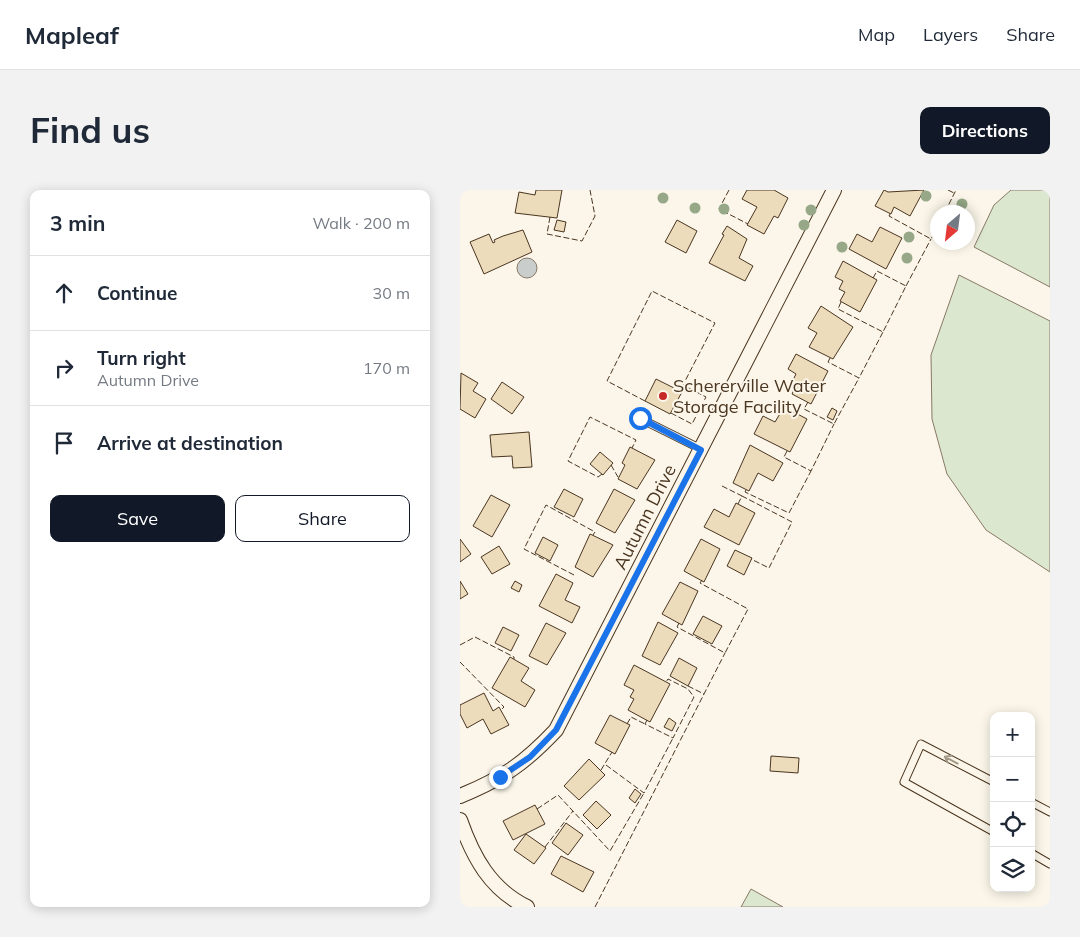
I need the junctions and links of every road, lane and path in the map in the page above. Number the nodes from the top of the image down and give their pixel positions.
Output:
1 (834, 190) edge
2 (640, 418) dead end
3 (701, 450) junction
4 (990, 780) edge
5 (460, 796) edge
6 (1035, 804) edge
7 (1050, 812) edge
8 (460, 820) edge
9 (990, 830) edge
10 (1035, 856) edge
11 (1050, 864) edge
12 (527, 907) edge

1 - 3 street, Autumn Drive
2 - 3 lane
3 - 5 street, Autumn Drive
4 -> 9 lane
6 - 7 lane
8 - 12 street
10 - 11 lane

